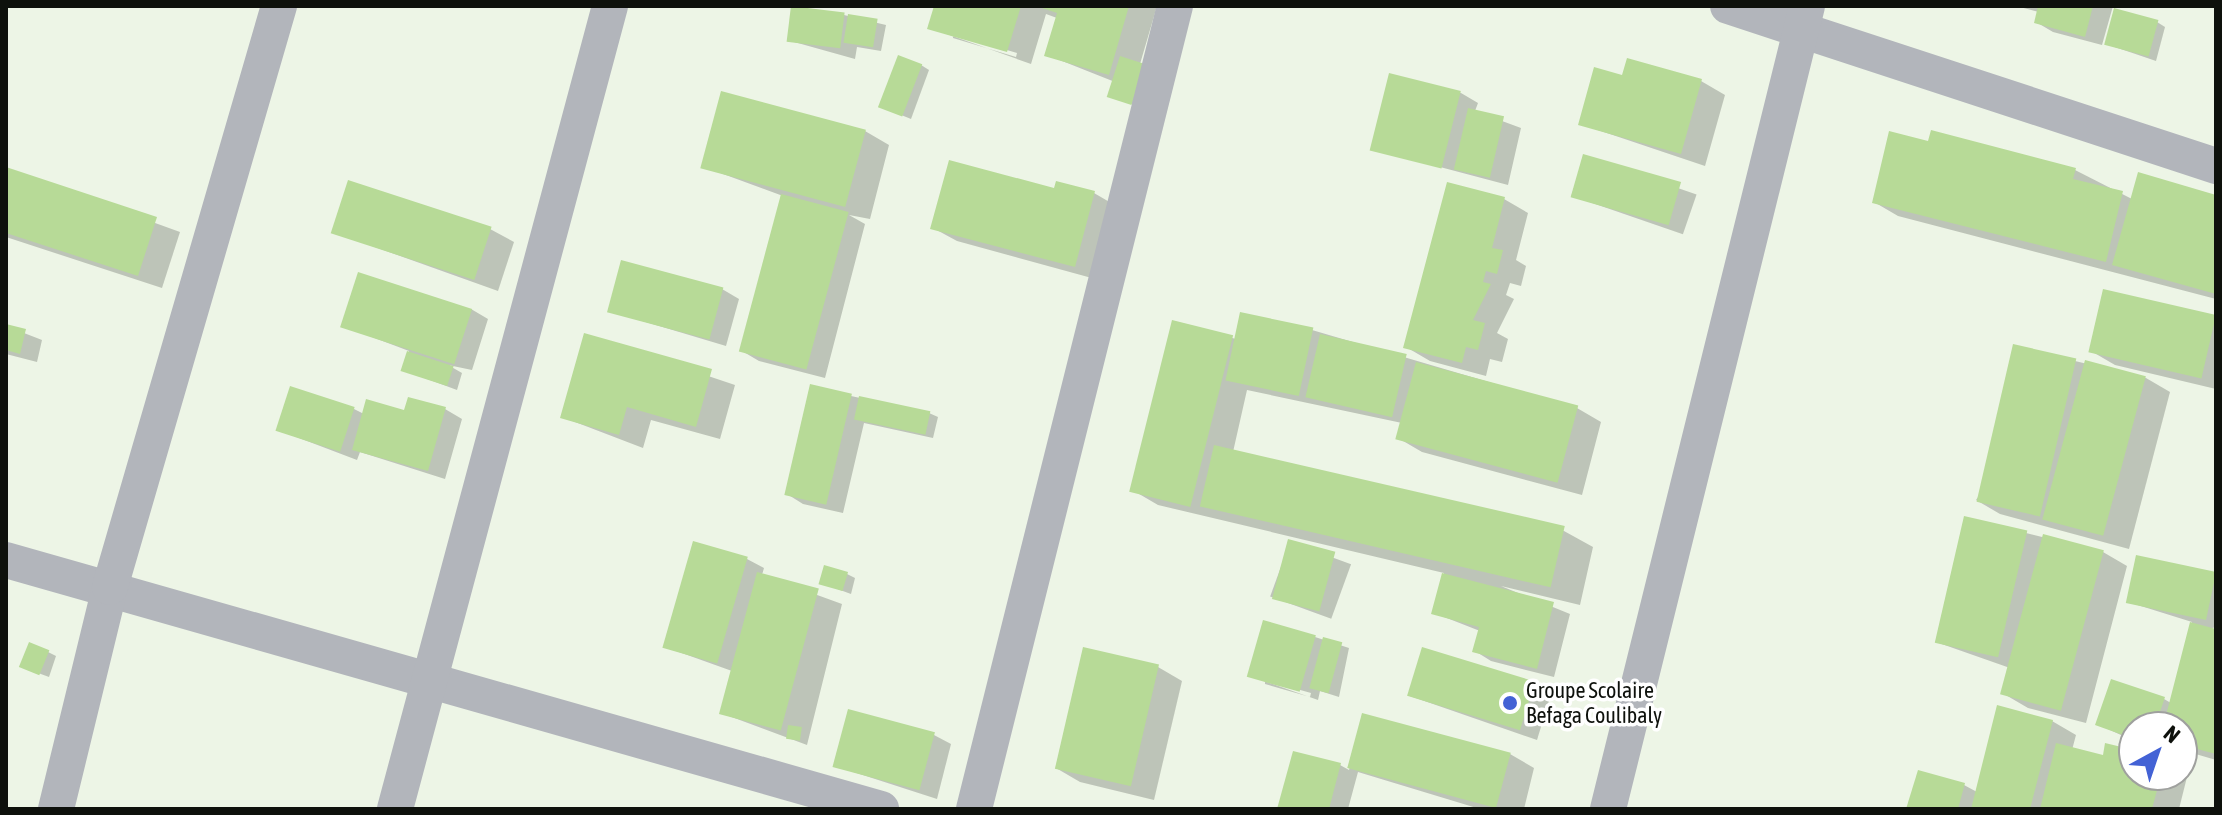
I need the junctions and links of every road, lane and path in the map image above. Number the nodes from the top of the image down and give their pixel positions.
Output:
1 (279, 6) edge
2 (610, 6) edge
3 (1175, 6) edge
4 (1728, 6) edge
5 (1804, 16) edge
6 (2216, 166) edge
7 (6, 560) edge
8 (110, 587) junction
9 (427, 685) junction
10 (56, 809) edge
11 (395, 809) edge
12 (881, 809) edge
13 (974, 809) edge
14 (1608, 809) edge

1 - 8 street
2 - 9 street
3 - 13 street
4 - 5 street
5 - 6 street
5 - 14 street
7 - 8 street
8 - 9 street
8 - 10 street
9 - 11 street
9 - 12 street

